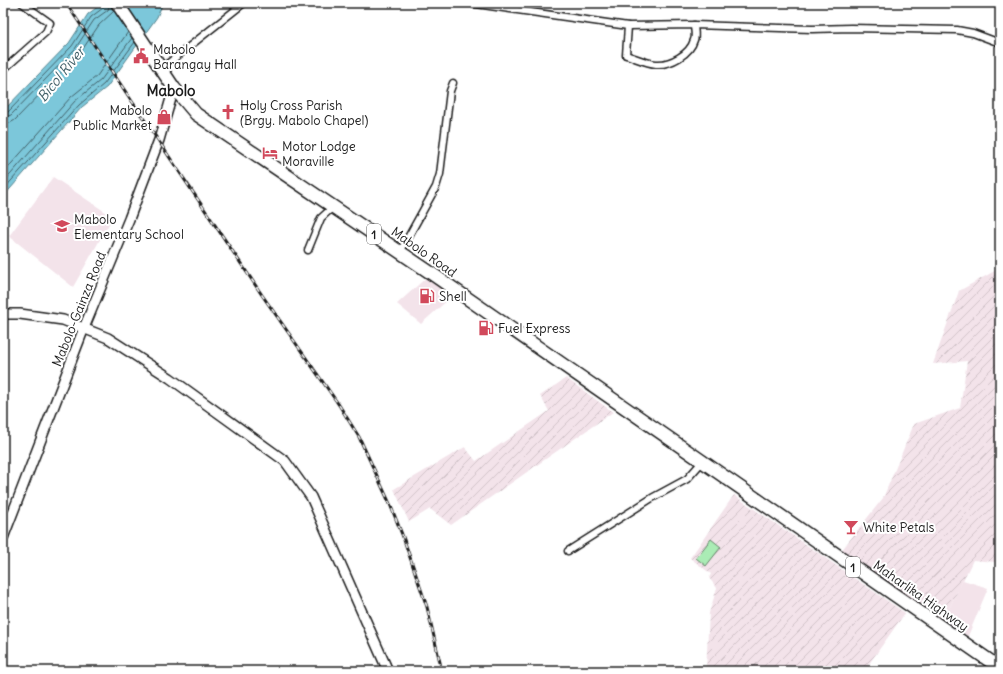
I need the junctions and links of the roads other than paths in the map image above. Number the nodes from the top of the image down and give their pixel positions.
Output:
1 (22, 3) edge
2 (117, 3) edge
3 (244, 3) edge
4 (468, 3) edge
5 (694, 25) junction
6 (628, 26) junction
7 (1000, 42) edge
8 (161, 69) junction
9 (3, 70) edge
10 (453, 83) dead end
11 (174, 88) junction
12 (333, 207) junction
13 (308, 250) dead end
14 (400, 252) junction
15 (3, 314) edge
16 (84, 328) junction
17 (704, 464) junction
18 (3, 538) edge
19 (568, 552) dead end
20 (1000, 668) edge
21 (388, 671) edge

1 - 9 street
2 - 8 highway, Mabolo Road / 1
3 - 8 street
4 - 6 street
5 - 6 street
5 - 6 street
5 - 7 street
8 - 11 highway, Mabolo Road / 1
10 - 14 street
11 - 12 highway, Mabolo Road / 1
11 - 16 main road, Mabolo-Gainza Road
12 - 13 street
12 - 14 highway, Mabolo Road / 1
14 - 17 highway, Mabolo Road / 1
15 - 16 main road
16 - 18 main road, Mabolo-Gainza Road
16 - 21 main road
17 - 19 street
17 - 20 highway, Maharlika Highway / 1

